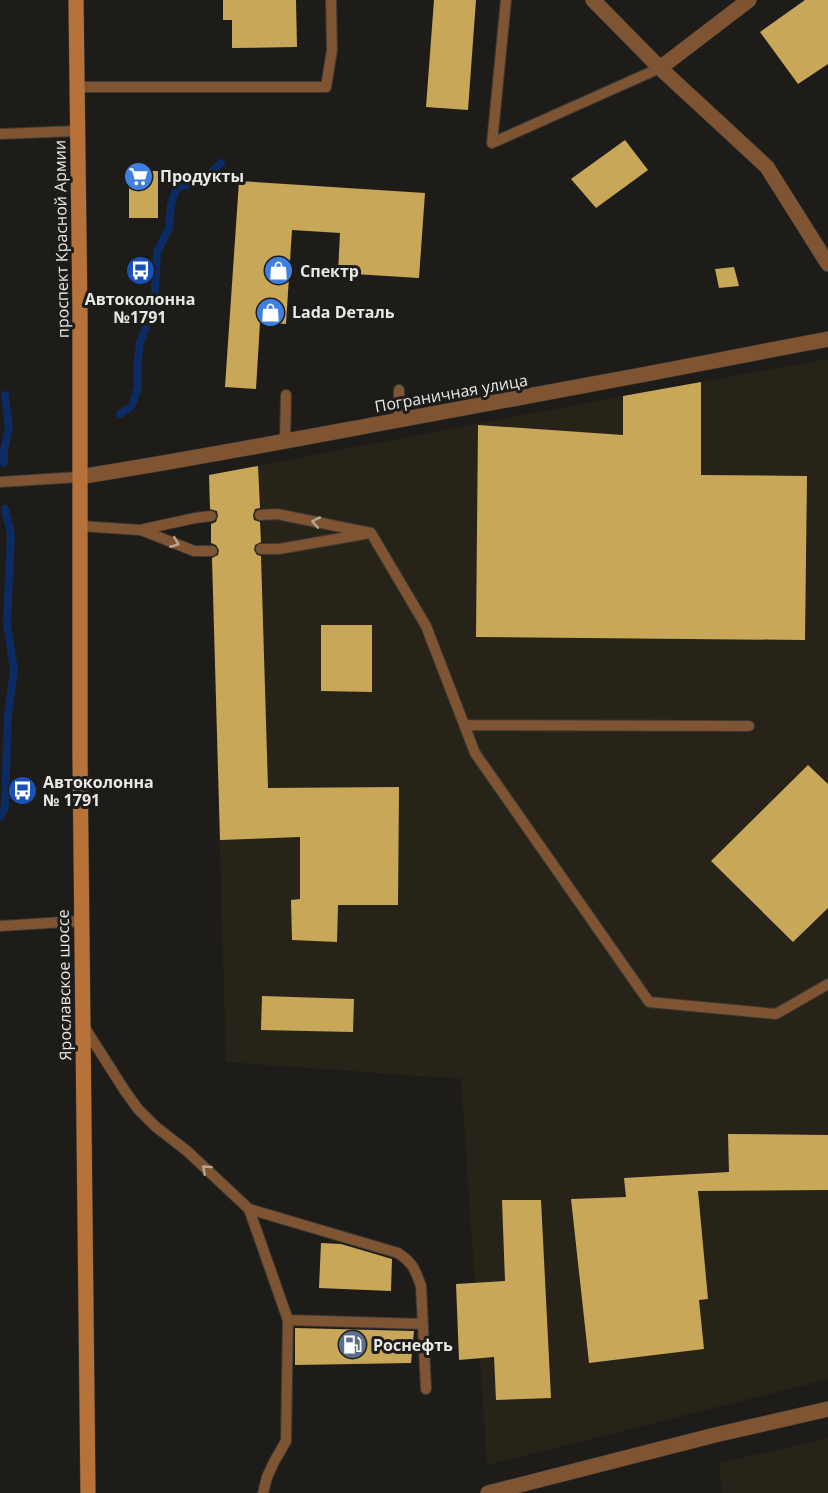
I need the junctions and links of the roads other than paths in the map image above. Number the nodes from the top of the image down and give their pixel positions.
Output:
1 (76, 0) edge
2 (331, 0) edge
3 (506, 0) edge
4 (593, 0) edge
5 (749, 0) edge
6 (660, 68) junction
7 (77, 87) junction
8 (77, 131) junction
9 (0, 134) edge
10 (828, 264) edge
11 (828, 339) edge
12 (399, 390) dead end
13 (286, 395) dead end
14 (399, 420) junction
15 (285, 442) junction
16 (79, 477) junction
17 (0, 482) edge
18 (260, 515) dead end
19 (211, 516) dead end
20 (80, 526) junction
21 (140, 530) junction
22 (371, 533) junction
23 (261, 549) dead end
24 (212, 551) dead end
25 (465, 725) junction
26 (749, 726) dead end
27 (81, 921) junction
28 (0, 926) edge
29 (828, 984) edge
30 (83, 1025) junction
31 (249, 1209) junction
32 (288, 1320) junction
33 (423, 1324) junction
34 (426, 1389) dead end
35 (828, 1410) edge
36 (88, 1493) edge
37 (263, 1493) edge
38 (489, 1493) edge

1 - 7 main road, проспект Красной Армии
2 - 7 lane
3 - 6 lane
4 - 6 street
5 - 6 street
6 - 10 street
7 - 8 main road, проспект Красной Армии
8 - 9 lane
8 - 16 main road, проспект Красной Армии
11 - 14 street, Пограничная улица
12 - 14 lane
13 - 15 lane
14 - 15 street, Пограничная улица
15 - 16 street, Пограничная улица
16 - 17 lane
16 - 20 main road, Ярославское шоссе
22 -> 18 lane
19 - 21 lane
20 - 21 lane
20 - 27 main road, Ярославское шоссе
21 -> 24 lane
22 - 23 lane
22 - 25 lane
25 - 26 lane
25 - 29 lane
27 - 28 lane
27 - 30 main road, Ярославское шоссе
31 -> 30 lane
30 - 36 main road, Ярославское шоссе
31 - 32 lane
31 - 33 lane
32 - 33 lane
32 - 37 lane
33 - 34 lane
35 - 38 street

